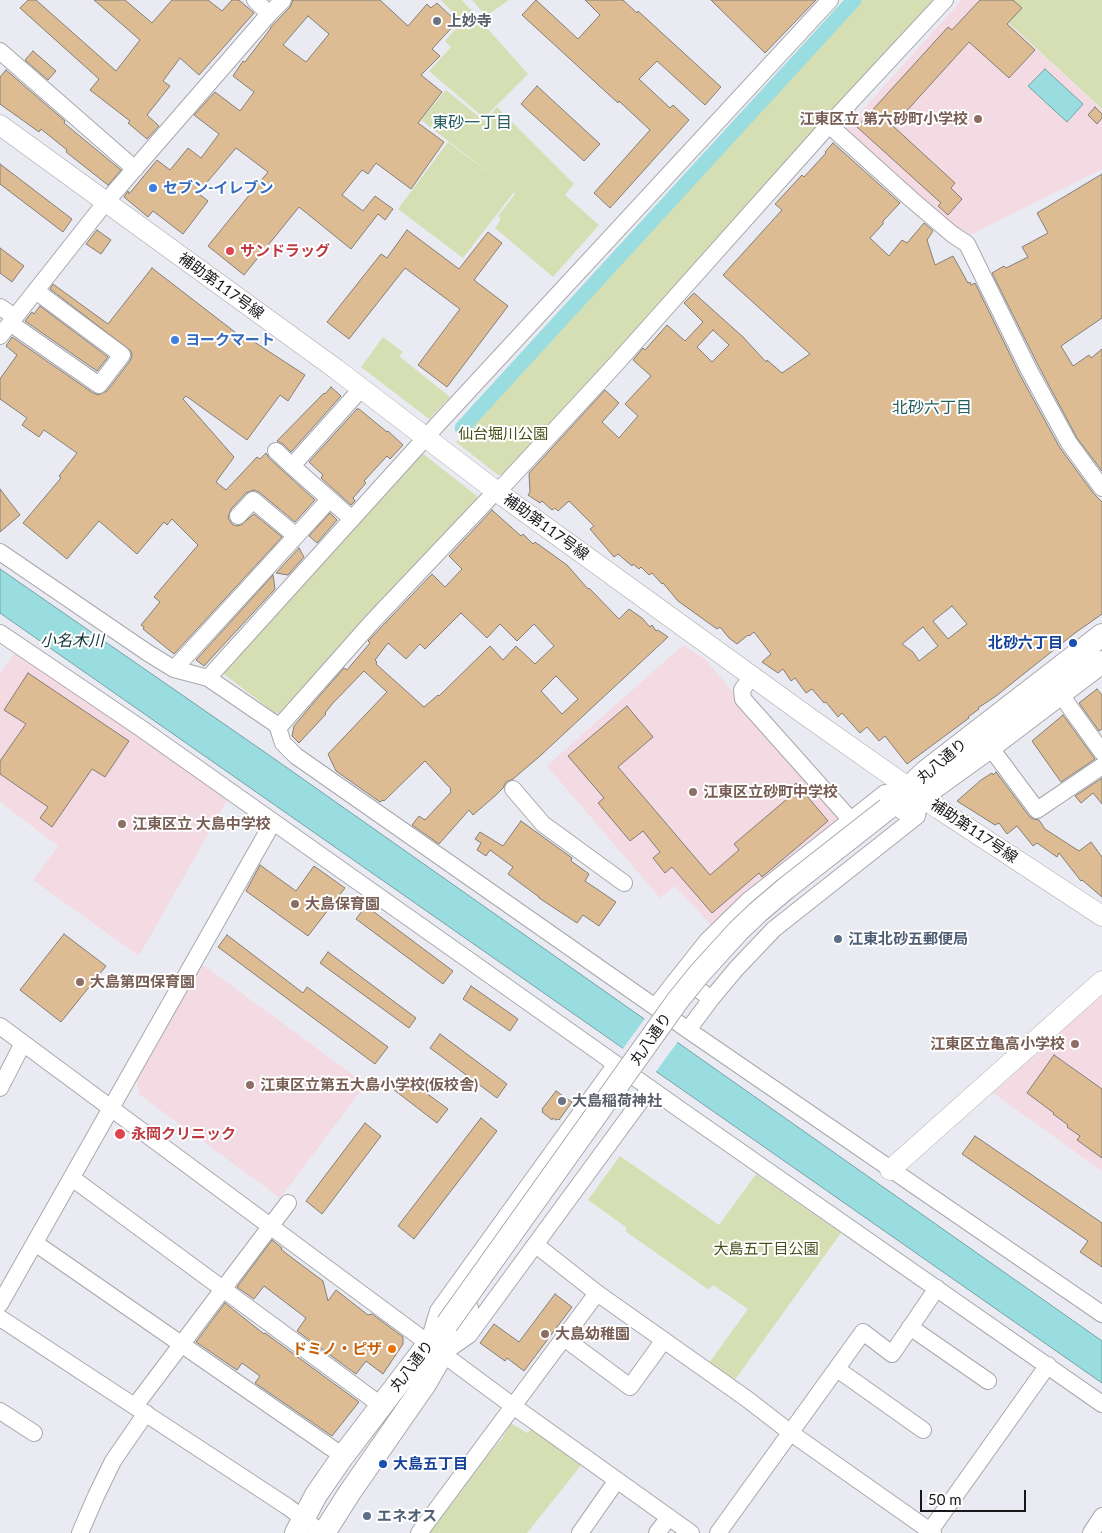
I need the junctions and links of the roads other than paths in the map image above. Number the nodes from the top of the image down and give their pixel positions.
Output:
1 (255, 0) edge
2 (283, 0) edge
3 (830, 0) edge
4 (946, 0) edge
5 (269, 14) junction
6 (0, 51) edge
7 (0, 125) edge
8 (829, 125) junction
9 (135, 169) junction
10 (105, 202) junction
11 (36, 291) junction
12 (0, 307) edge
13 (8, 325) edge
14 (361, 389) junction
15 (426, 438) junction
16 (276, 451) dead end
17 (292, 466) junction
18 (1102, 488) edge
19 (496, 491) junction
20 (330, 500) junction
21 (238, 516) dead end
22 (352, 520) junction
23 (296, 536) junction
24 (0, 552) edge
25 (0, 633) edge
26 (1102, 635) edge
27 (1102, 662) edge
28 (174, 668) junction
29 (752, 676) junction
30 (208, 678) junction
31 (1061, 695) junction
32 (278, 728) junction
33 (990, 748) junction
34 (1102, 752) edge
35 (1102, 766) edge
36 (513, 789) dead end
37 (915, 792) junction
38 (850, 819) junction
39 (273, 822) junction
40 (624, 883) dead end
41 (1102, 916) edge
42 (680, 975) junction
43 (1102, 981) edge
44 (712, 1000) junction
45 (655, 1008) junction
46 (0, 1026) edge
47 (688, 1030) junction
48 (23, 1043) junction
49 (616, 1064) junction
50 (0, 1088) edge
51 (650, 1088) junction
52 (111, 1108) junction
53 (890, 1170) junction
54 (72, 1178) junction
55 (288, 1203) dead end
56 (270, 1227) junction
57 (35, 1243) junction
58 (536, 1245) junction
59 (937, 1288) junction
60 (222, 1289) junction
61 (597, 1293) junction
62 (0, 1304) edge
63 (1102, 1314) edge
64 (0, 1318) edge
65 (910, 1327) junction
66 (564, 1338) junction
67 (664, 1340) junction
68 (181, 1344) junction
69 (436, 1348) junction
70 (1048, 1365) junction
71 (837, 1369) junction
72 (988, 1381) dead end
73 (1102, 1404) edge
74 (382, 1406) junction
75 (513, 1406) junction
76 (141, 1410) junction
77 (0, 1411) edge
78 (923, 1430) dead end
79 (34, 1433) dead end
80 (791, 1433) junction
81 (343, 1456) junction
82 (617, 1480) junction
83 (1102, 1516) edge
84 (669, 1517) junction
85 (300, 1525) edge
86 (931, 1532) edge
87 (80, 1533) edge
88 (323, 1533) edge
89 (419, 1533) edge
90 (580, 1533) edge
91 (657, 1533) edge
92 (691, 1533) edge
93 (718, 1533) edge
94 (1091, 1533) edge

1 - 5 street
2 - 5 street
3 - 15 street
4 - 8 street
5 - 9 street
6 - 9 street
7 - 10 street, 補助第117号線
8 - 18 street
8 - 19 street
9 - 10 street
10 - 11 street
10 - 14 street, 補助第117号線
11 - 13 street
11 - 13 street
12 - 13 street
14 - 15 street, 補助第117号線
14 - 17 street
15 - 19 street, 補助第117号線
15 - 22 street
16 - 17 street
17 - 20 street
19 - 29 street, 補助第117号線
19 - 32 street
20 - 22 street
20 - 23 street
21 - 23 street
22 - 30 street
23 - 28 street
24 - 28 street
25 - 39 street
26 - 37 main road, 丸八通り
27 - 31 main road, 丸八通り
28 - 30 street
29 - 37 street, 補助第117号線
29 - 38 street
30 - 32 street
31 - 33 main road, 丸八通り
31 - 34 street
32 - 45 street
33 - 35 street
33 - 37 main road, 丸八通り
36 - 40 street
37 - 38 street
37 - 41 street, 補助第117号線
37 - 44 street
37 - 69 main road, 丸八通り
38 - 42 street
39 - 49 street
39 - 52 street
42 - 44 street
42 - 45 street
43 - 53 street
44 - 47 street
45 - 47 street
46 - 48 street
47 - 53 street
48 - 50 street
48 - 52 street
49 - 51 street
49 - 69 street
51 - 58 street
51 - 59 street
52 - 54 street
52 - 56 street
53 - 63 street
54 - 57 street
54 - 60 street
55 - 56 street
56 - 60 street
56 - 69 street
57 - 62 street
57 - 68 street
58 - 61 street
58 - 69 street
59 - 65 street
59 - 70 street
60 - 68 street
60 - 74 street
61 - 66 street
61 - 67 street
64 - 76 street
65 - 71 street
65 - 72 street
66 - 67 street
66 - 75 street
67 - 80 street
68 - 76 street
68 - 81 street
69 - 74 main road, 丸八通り
69 - 75 street
69 - 88 main road, 丸八通り
70 - 73 street
70 - 86 street
71 - 78 street
71 - 80 street
74 - 81 main road, 丸八通り
75 - 82 street
75 - 89 street
76 - 85 street
76 - 87 street
77 - 79 street
80 - 86 street
80 - 93 street
81 - 85 main road, 丸八通り
82 - 84 street
82 - 90 street
83 - 94 street
84 - 91 street
84 - 92 street
85 - 88 street

